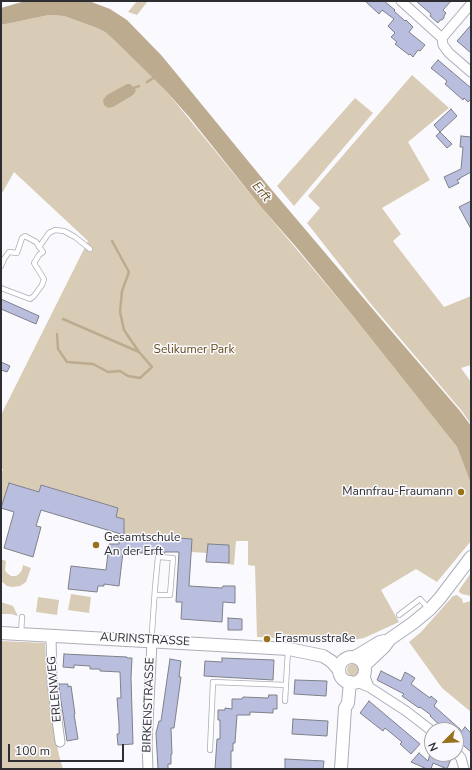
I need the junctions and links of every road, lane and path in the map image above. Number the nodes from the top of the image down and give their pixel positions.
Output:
1 (401, 1) edge
2 (471, 4) edge
3 (442, 38) junction
4 (471, 72) edge
5 (39, 247) junction
6 (90, 249) dead end
7 (1, 266) edge
8 (1, 288) edge
9 (471, 557) edge
10 (155, 594) junction
11 (429, 609) junction
12 (399, 615) dead end
13 (22, 617) dead end
14 (1, 633) edge
15 (21, 634) junction
16 (51, 635) junction
17 (152, 636) junction
18 (292, 649) junction
19 (352, 671) junction
20 (286, 685) junction
21 (285, 701) dead end
22 (424, 725) edge
23 (60, 742) dead end
24 (210, 750) dead end
25 (148, 769) edge
26 (340, 769) edge

1 - 3 street
2 - 3 street
3 - 4 street
5 - 6 lane
5 - 7 lane
5 - 8 lane
9 - 11 main road
10 - 10 lane
10 - 17 lane
11 - 12 lane
11 - 19 main road
13 - 15 lane
14 - 15 main road, AURINSTRASSE
15 - 16 main road, AURINSTRASSE
16 - 17 main road, AURINSTRASSE
16 - 23 street, ERLENWEG
17 - 18 main road, AURINSTRASSE
17 - 25 street, BIRKENSTRASSE
18 - 19 main road, AURINSTRASSE
18 - 20 lane
19 - 22 street
19 - 26 main road
20 - 21 lane
20 - 24 lane

